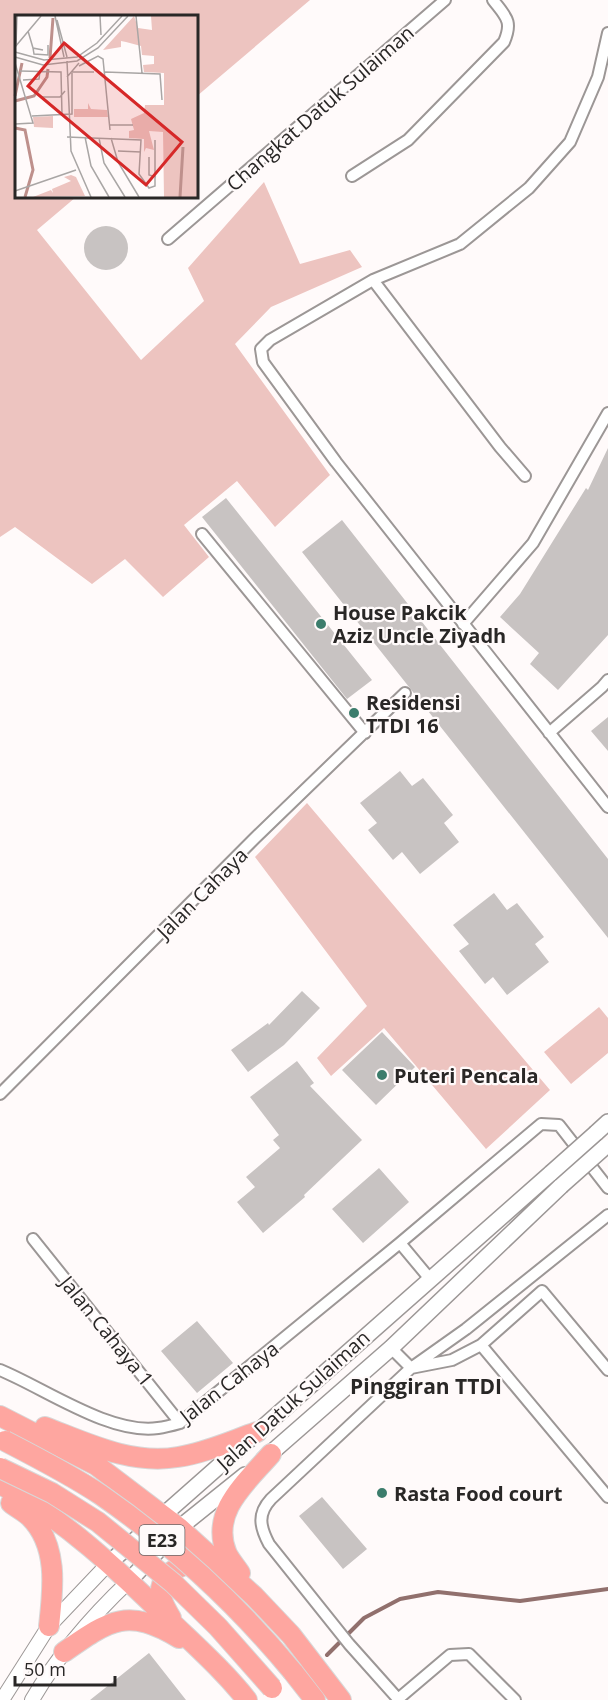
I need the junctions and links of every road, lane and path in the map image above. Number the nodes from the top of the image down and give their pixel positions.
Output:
1 (445, 0) edge
2 (493, 0) edge
3 (608, 33) edge
4 (352, 176) dead end
5 (168, 239) dead end
6 (373, 280) junction
7 (608, 413) edge
8 (525, 476) dead end
9 (202, 534) dead end
10 (463, 624) junction
11 (608, 680) edge
12 (405, 693) dead end
13 (364, 733) junction
14 (549, 733) junction
15 (608, 807) edge
16 (0, 1094) edge
17 (608, 1122) edge
18 (607, 1146) edge
19 (608, 1188) edge
20 (608, 1215) edge
21 (33, 1239) dead end
22 (400, 1243) junction
23 (430, 1279) junction
24 (481, 1345) junction
25 (392, 1348) junction
26 (411, 1368) junction
27 (0, 1370) edge
28 (608, 1370) edge
29 (0, 1410) edge
30 (0, 1416) edge
31 (180, 1423) junction
32 (257, 1432) junction
33 (0, 1439) edge
34 (271, 1454) junction
35 (96, 1465) junction
36 (0, 1468) edge
37 (0, 1485) edge
38 (0, 1497) edge
39 (608, 1497) edge
40 (48, 1514) junction
41 (162, 1516) junction
42 (179, 1528) junction
43 (108, 1564) junction
44 (231, 1575) junction
45 (129, 1581) junction
46 (254, 1596) junction
47 (173, 1624) junction
48 (49, 1626) junction
49 (64, 1652) junction
50 (205, 1653) junction
51 (398, 1699) edge
52 (2, 1700) edge
53 (32, 1700) edge
54 (247, 1700) edge
55 (281, 1700) edge
56 (315, 1700) edge
57 (341, 1700) edge
58 (515, 1700) edge

1 - 5 street, Changkat Datuk Sulaiman
2 - 4 street
3 - 6 street
6 - 8 street
6 - 10 street
7 - 10 street
9 - 13 street
10 - 14 street
11 - 14 street
12 - 13 street, Jalan Cahaya
13 - 16 street, Jalan Cahaya
14 - 15 street
17 - 23 main road, Jalan Datuk Sulaiman, bridge
18 - 25 main road, Jalan Datuk Sulaiman, bridge
19 - 22 street, Jalan Cahaya
20 - 26 street
21 - 31 street, Jalan Cahaya 1
22 - 23 street
22 - 31 street, Jalan Cahaya
23 - 32 main road, Jalan Datuk Sulaiman
24 - 26 street
24 - 28 street
24 - 39 street
25 - 26 street
25 - 34 main road, Jalan Datuk Sulaiman
26 - 51 street
27 - 31 street, Jalan Cahaya
29 - 32 highway
30 - 35 highway
32 - 41 main road, Jalan Datuk Sulaiman
33 - 56 highway, E23, bridge
34 - 42 main road, Jalan Datuk Sulaiman
34 - 46 highway
35 - 40 highway
35 - 41 highway
36 - 55 highway, E23, bridge
37 - 40 highway
38 - 48 highway
40 - 43 highway
41 - 42 highway
41 - 43 main road, Jalan Datuk Sulaiman
42 - 44 highway
42 - 45 main road, Jalan Datuk Sulaiman
43 - 45 highway
43 - 48 street, Jalan Datuk Sulaiman
44 - 46 highway
44 - 47 highway
45 - 47 highway
45 - 49 street, Jalan Datuk Sulaiman
46 - 57 highway
47 - 50 highway
48 - 52 street, Jalan Datuk Sulaiman
49 - 50 highway
49 - 53 street, Jalan Datuk Sulaiman
50 - 54 highway
51 - 58 street

